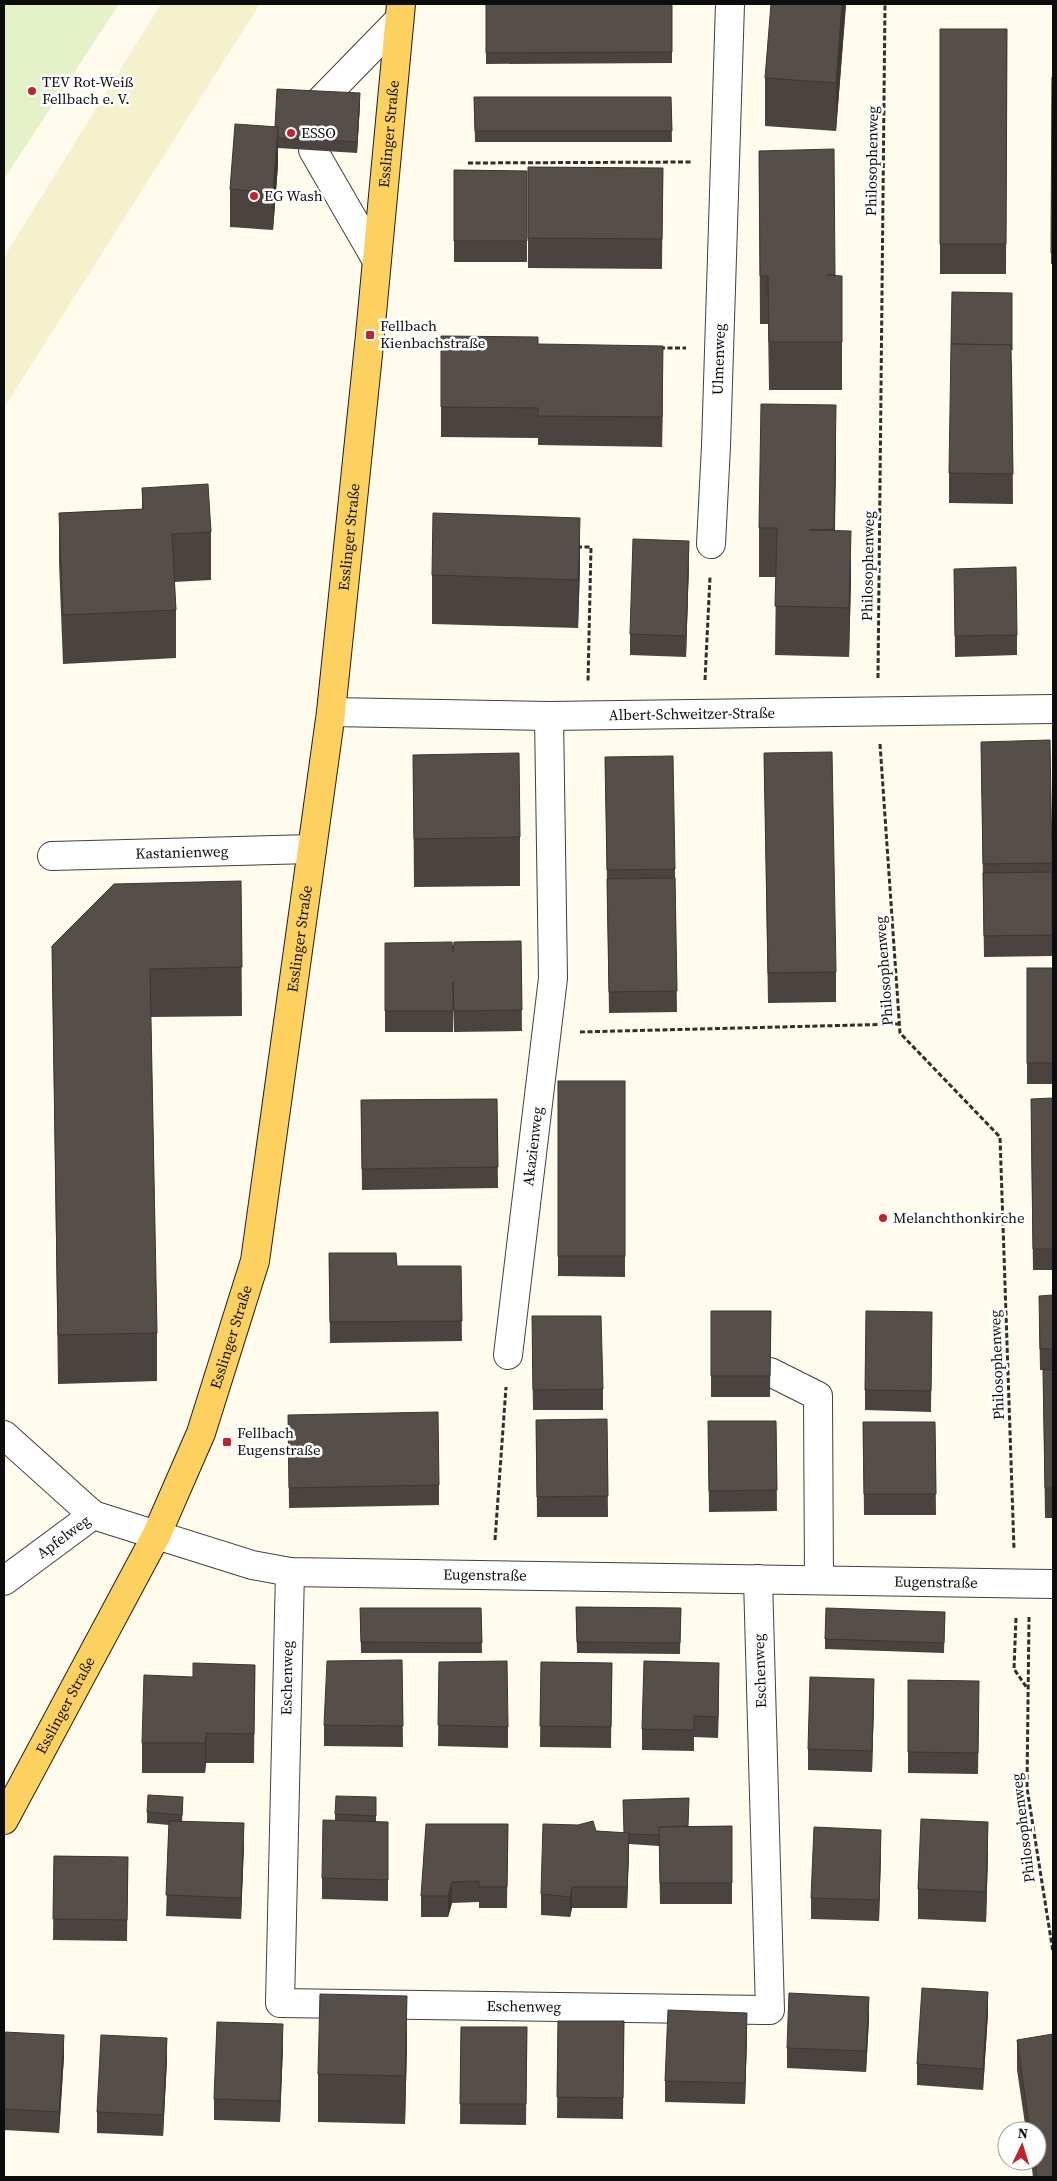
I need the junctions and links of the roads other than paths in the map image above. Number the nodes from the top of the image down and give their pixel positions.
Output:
1 (730, 4) edge
2 (400, 12) edge
3 (376, 259) junction
4 (711, 544) road end
5 (1053, 709) edge
6 (331, 712) junction
7 (549, 716) junction
8 (312, 849) junction
9 (52, 856) dead end
10 (508, 1355) road end
11 (770, 1372) edge
12 (4, 1435) edge
13 (93, 1515) junction
14 (156, 1536) junction
15 (290, 1572) junction
16 (758, 1579) junction
17 (819, 1580) junction
18 (4, 1581) edge
19 (1053, 1584) edge
20 (4, 1820) edge

1 - 4 street, Ulmenweg
2 - 3 main road, Esslinger Straße
2 - 3 street
3 - 6 main road, Esslinger Straße
5 - 7 street, Albert-Schweitzer-Straße
6 - 7 street, Albert-Schweitzer-Straße
6 - 8 main road, Esslinger Straße
7 - 10 street, Akazienweg
8 - 9 street, Kastanienweg
8 - 14 main road, Esslinger Straße
11 - 17 street
12 - 13 street
13 - 14 street, Apfelweg
13 - 18 street, Apfelweg
14 - 15 street, Eugenstraße
14 - 20 main road, Esslinger Straße
15 - 16 street, Eugenstraße
15 - 16 street, Eschenweg
16 - 17 street, Eugenstraße
17 - 19 street, Eugenstraße

